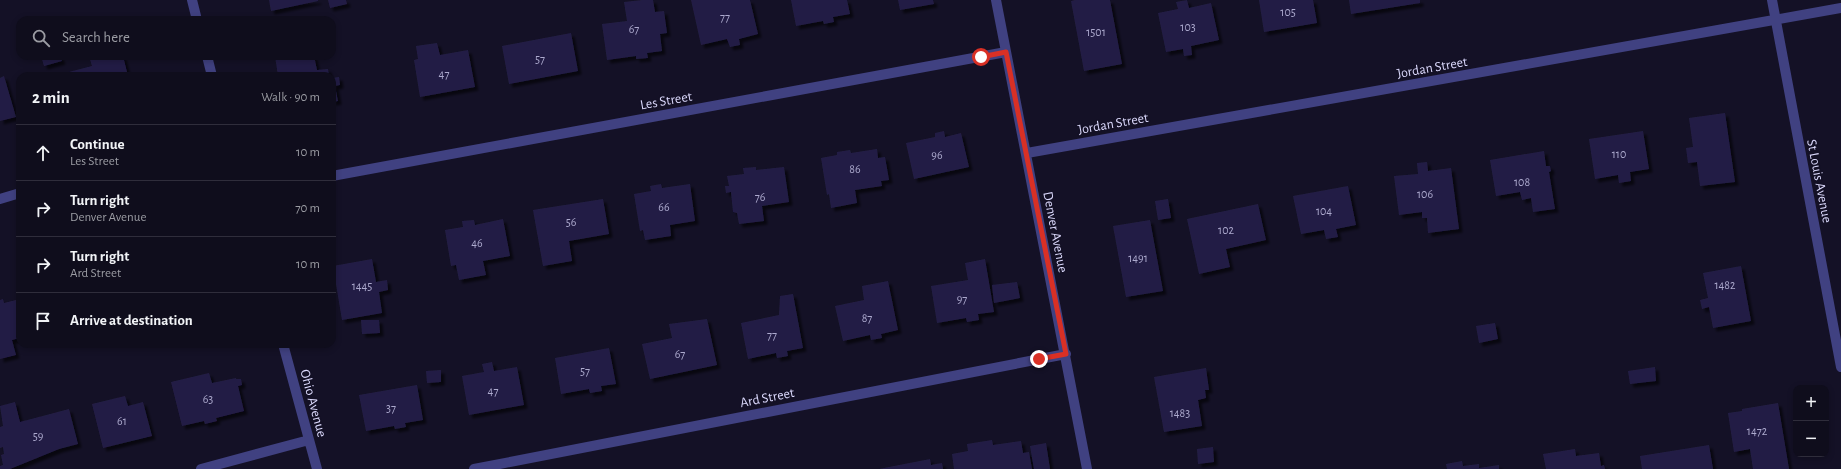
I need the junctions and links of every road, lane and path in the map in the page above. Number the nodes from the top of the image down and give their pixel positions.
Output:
1 (192, 0) edge
2 (996, 0) edge
3 (1772, 0) edge
4 (1841, 8) edge
5 (196, 16) edge
6 (1776, 20) junction
7 (1006, 52) junction
8 (208, 60) edge
9 (211, 72) edge
10 (1027, 153) junction
11 (336, 175) edge
12 (16, 194) edge
13 (0, 198) edge
14 (284, 348) edge
15 (1066, 354) junction
16 (1841, 368) edge
17 (309, 440) junction
18 (201, 469) edge
19 (317, 469) edge
20 (474, 469) edge
21 (1087, 469) edge

1 - 5 street
2 - 7 street, Denver Avenue
3 - 6 street, St Louis Avenue
4 - 6 street, Jordan Street
6 - 10 street, Jordan Street
6 - 16 street, St Louis Avenue
7 - 10 street, Denver Avenue
7 - 11 street, Les Street
8 - 9 street
10 - 15 street, Denver Avenue
12 - 13 street
14 - 17 street, Ohio Avenue
15 - 20 street, Ard Street
15 - 21 street, Denver Avenue
17 - 18 street
17 - 19 street, Ohio Avenue

